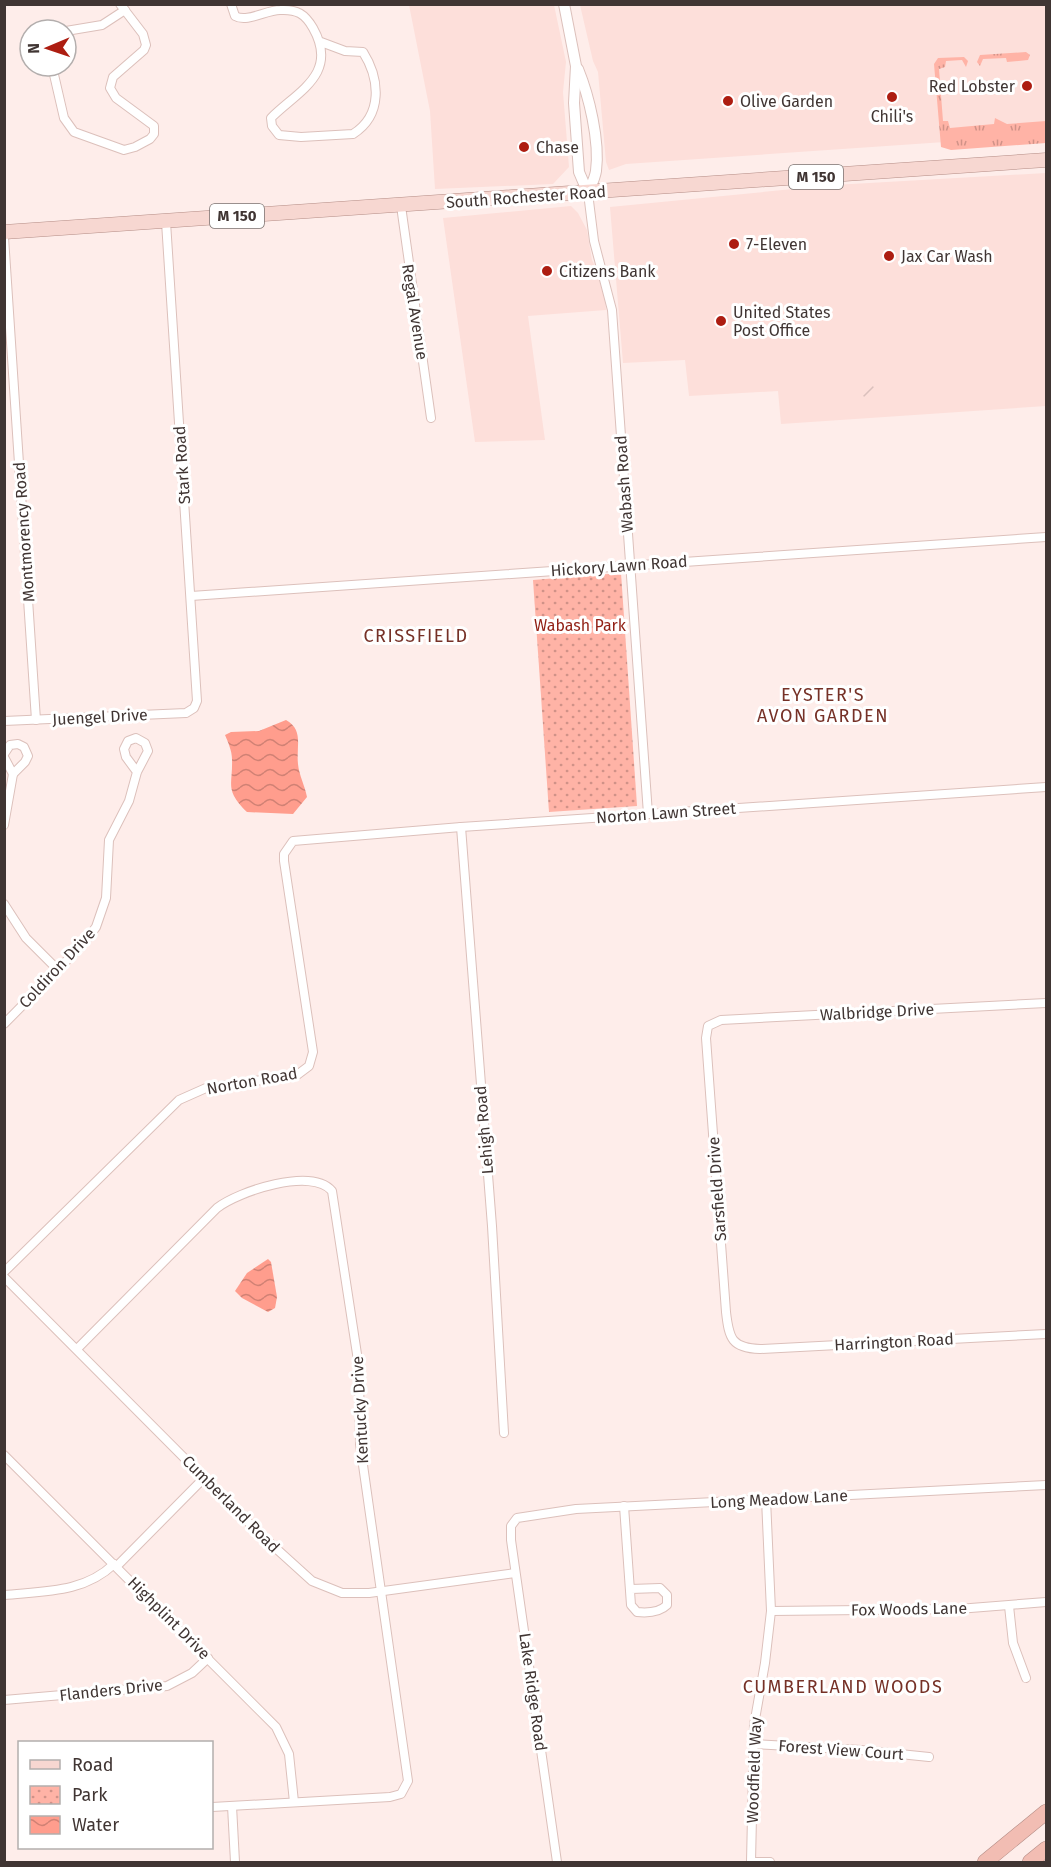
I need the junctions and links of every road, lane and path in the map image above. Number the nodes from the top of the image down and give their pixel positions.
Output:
1 (231, 4) edge
2 (309, 4) edge
3 (564, 4) edge
4 (122, 7) edge
5 (306, 15) junction
6 (78, 29) edge
7 (321, 42) junction
8 (576, 66) junction
9 (55, 78) edge
10 (1047, 160) edge
11 (588, 193) junction
12 (401, 206) junction
13 (166, 222) junction
14 (4, 232) edge
15 (4, 237) edge
16 (431, 418) dead end
17 (1047, 537) edge
18 (630, 565) junction
19 (191, 596) junction
20 (194, 708) joint
21 (36, 720) junction
22 (4, 721) edge
23 (4, 755) edge
24 (137, 772) dead end
25 (13, 774) junction
26 (1047, 787) edge
27 (648, 814) junction
28 (4, 825) edge
29 (461, 827) junction
30 (288, 846) joint
31 (4, 904) edge
32 (58, 970) junction
33 (1047, 1003) edge
34 (4, 1024) edge
35 (708, 1026) joint
36 (4, 1272) edge
37 (4, 1277) edge
38 (1047, 1334) edge
39 (741, 1347) joint
40 (76, 1349) junction
41 (504, 1432) dead end
42 (4, 1455) edge
43 (204, 1478) junction
44 (1047, 1485) edge
45 (766, 1499) junction
46 (624, 1506) junction
47 (514, 1521) joint
48 (116, 1565) junction
49 (515, 1573) junction
50 (631, 1589) junction
51 (382, 1592) junction
52 (4, 1594) edge
53 (1047, 1602) edge
54 (1009, 1606) junction
55 (771, 1611) junction
56 (208, 1658) junction
57 (1026, 1678) dead end
58 (4, 1700) edge
59 (754, 1744) junction
60 (929, 1757) dead end
61 (294, 1802) junction
62 (232, 1806) junction
63 (213, 1807) edge
64 (1047, 1812) edge
65 (1047, 1849) edge
66 (751, 1862) edge
67 (235, 1863) edge
68 (557, 1863) edge
69 (770, 1863) edge
70 (985, 1863) edge
71 (1030, 1863) edge

1 - 5 street
2 - 5 street
3 - 8 street
4 - 6 street
4 - 9 street
5 - 7 street
7 - 7 street
8 - 11 street
8 - 11 street
10 - 11 main road, South Rochester Road / M 150
11 - 12 main road, South Rochester Road / M 150
11 - 18 street, Wabash Road
12 - 13 main road, South Rochester Road / M 150
12 - 16 street, Regal Avenue
13 - 14 main road, South Rochester Road / M 150
13 - 19 street, Stark Road
15 - 21 street, Montmorency Road
17 - 18 street, Hickory Lawn Road
18 - 19 street, Hickory Lawn Road
18 - 27 street, Wabash Road
19 - 20 street, Stark Road
20 - 21 street, Juengel Drive
21 - 22 street, Juengel Drive
23 - 25 street
23 - 25 street
24 - 32 street, Coldiron Drive
25 - 28 street
26 - 27 street, Norton Lawn Street
27 - 29 street, Norton Lawn Street
29 - 30 street, Norton Lawn Street
29 - 41 street, Lehigh Road
30 - 36 street, Norton Road
31 - 32 street
32 - 34 street, Coldiron Drive
33 - 35 street, Walbridge Drive
35 - 39 street, Sarsfield Drive
37 - 40 street, Cumberland Road
38 - 39 street, Harrington Road
40 - 43 street, Cumberland Road
40 - 51 street, Kentucky Drive
42 - 48 street, Highplint Drive
43 - 48 street
43 - 51 street, Cumberland Road
44 - 45 street, Long Meadow Lane
45 - 46 street, Long Meadow Lane
45 - 55 street, Woodfield Way
46 - 47 street, Long Meadow Lane
46 - 50 street
47 - 49 street, Lake Ridge Road
48 - 52 street
48 - 56 street, Highplint Drive
49 - 51 street, Cumberland Road
49 - 68 street, Lake Ridge Road
50 - 50 street
51 - 61 street, Kentucky Drive
53 - 54 street, Fox Woods Lane
54 - 55 street, Fox Woods Lane
54 - 57 street
55 - 59 street, Woodfield Way
56 - 58 street, Flanders Drive
56 - 61 street, Highplint Drive
59 - 60 street, Forest View Court
59 - 66 street, Woodfield Way
61 - 62 street, Kentucky Drive
62 - 63 street, Kentucky Drive
62 - 67 street
64 - 70 highway
65 - 71 highway
66 - 69 street

